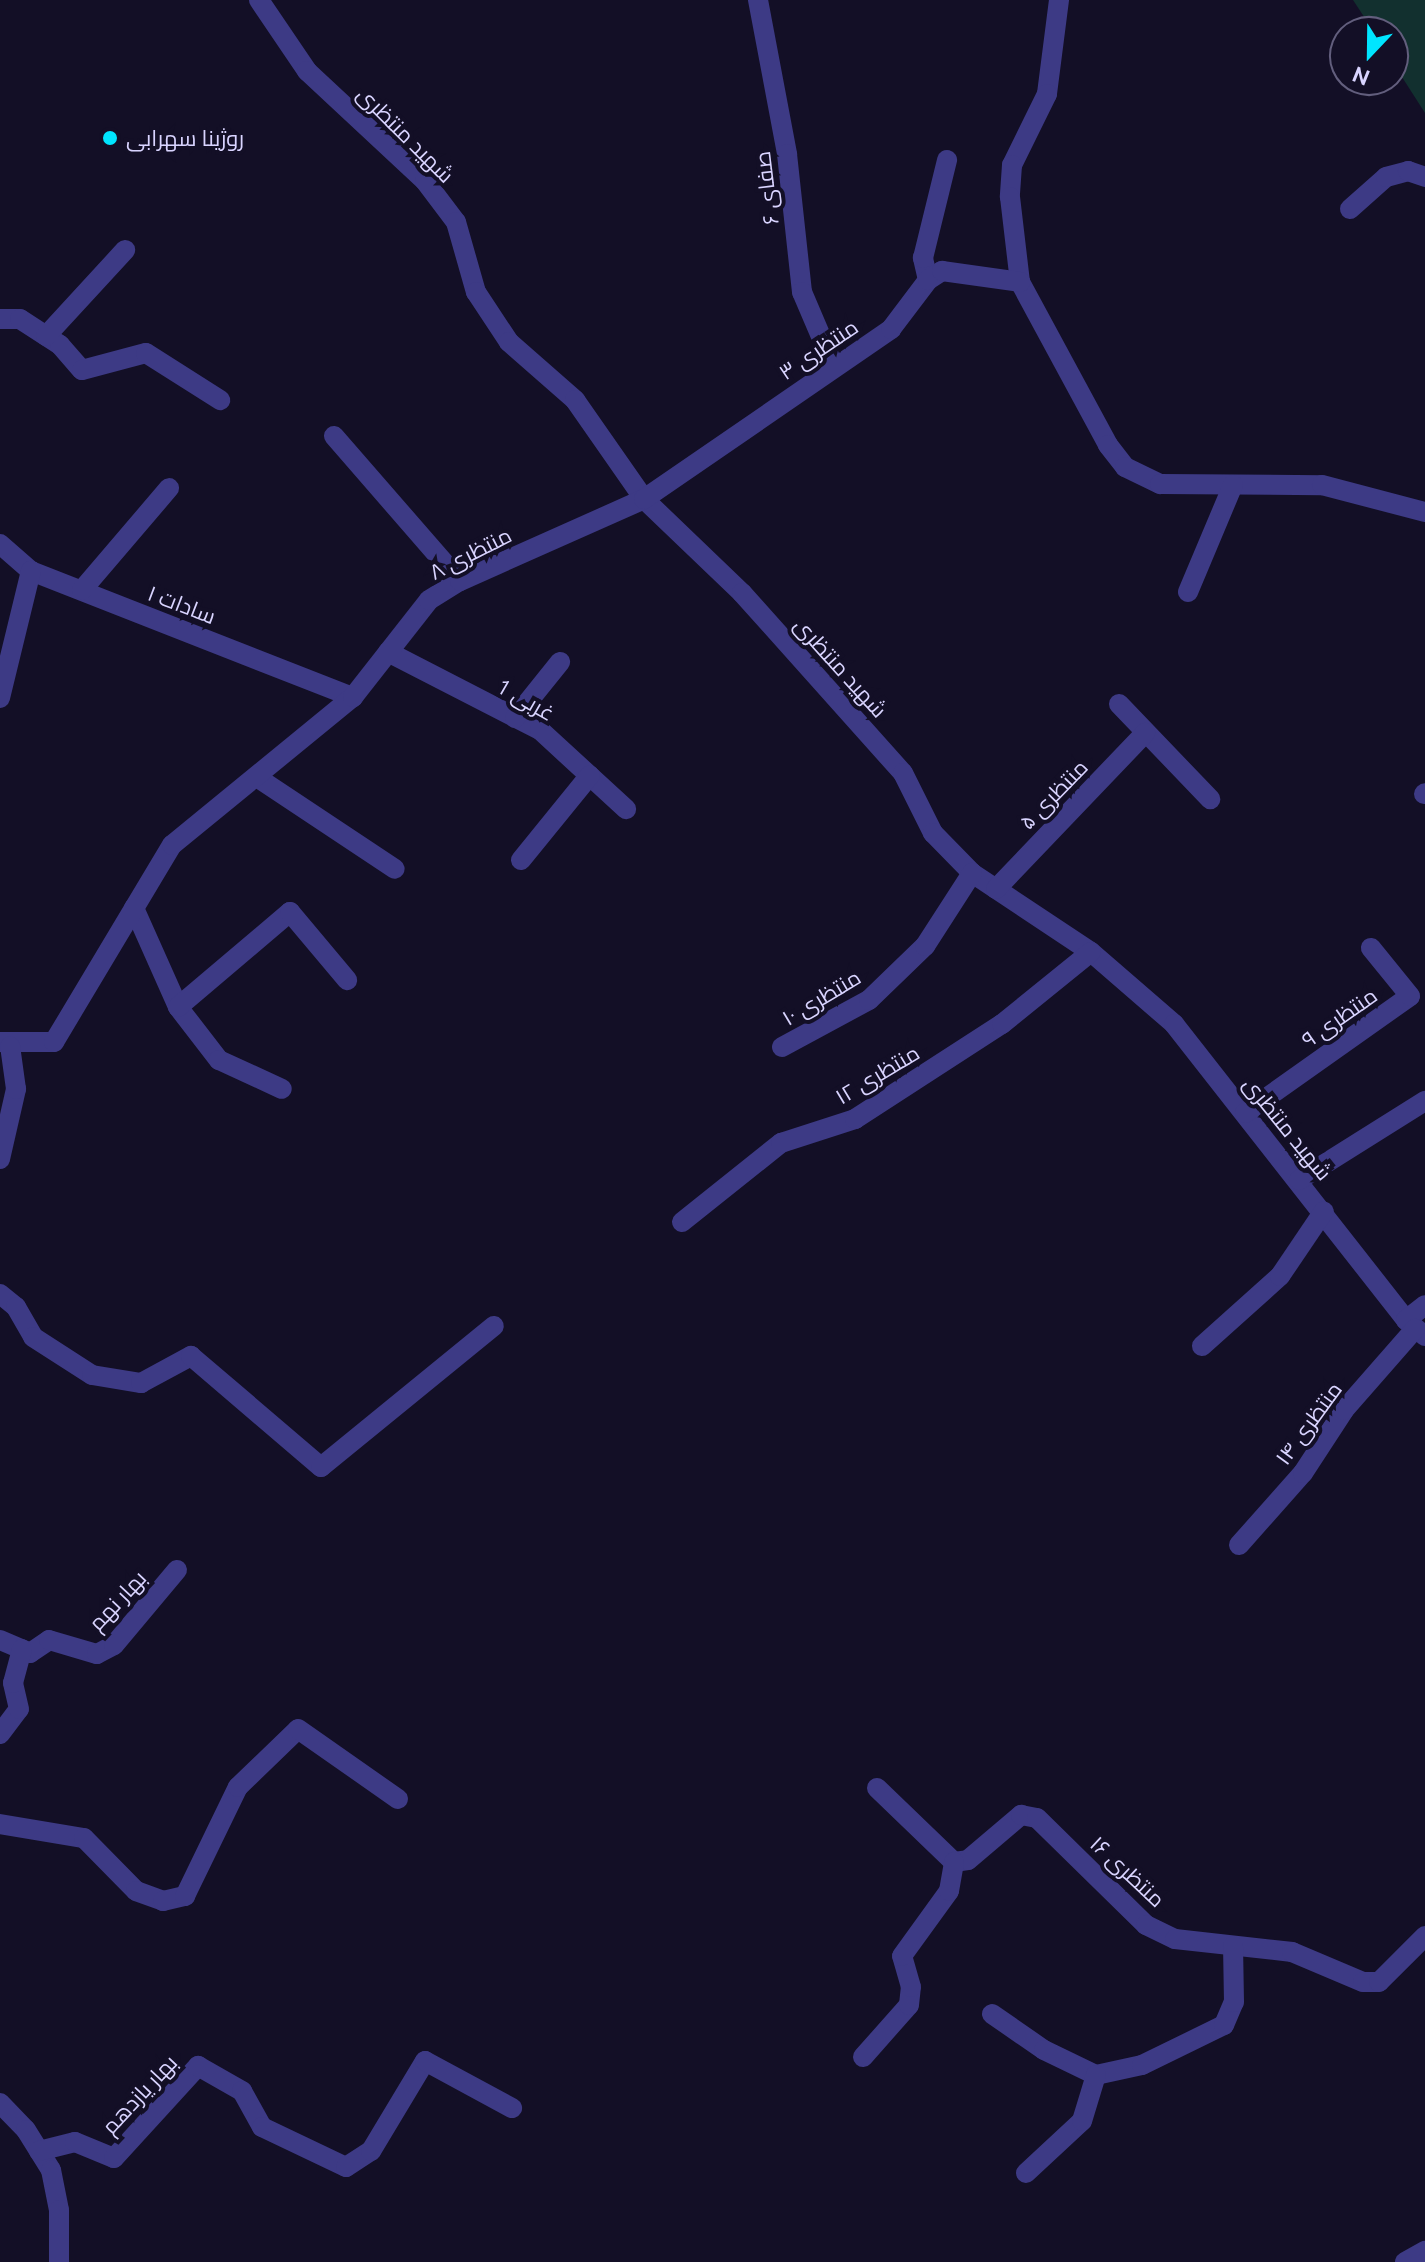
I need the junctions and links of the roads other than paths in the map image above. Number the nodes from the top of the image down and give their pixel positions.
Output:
1 (259, 0) edge
2 (758, 0) edge
3 (1059, 0) edge
4 (947, 160) dead end
5 (1425, 177) edge
6 (1350, 209) dead end
7 (125, 250) dead end
8 (928, 280) junction
9 (1020, 282) junction
10 (0, 319) edge
11 (46, 336) junction
12 (834, 367) junction
13 (220, 400) dead end
14 (334, 436) dead end
15 (1233, 485) junction
16 (169, 488) dead end
17 (644, 499) junction
18 (1425, 512) edge
19 (0, 544) edge
20 (31, 571) junction
21 (460, 581) junction
22 (82, 590) junction
23 (1188, 592) dead end
24 (388, 652) junction
25 (560, 662) dead end
26 (353, 697) junction
27 (0, 698) edge
28 (1119, 704) dead end
29 (515, 718) junction
30 (1145, 733) junction
31 (590, 775) junction
32 (258, 778) junction
33 (1210, 799) dead end
34 (626, 809) dead end
35 (521, 860) dead end
36 (395, 869) dead end
37 (972, 873) junction
38 (996, 889) junction
39 (134, 908) junction
40 (1371, 948) dead end
41 (1091, 952) junction
42 (347, 980) dead end
43 (178, 1007) junction
44 (5, 1044) edge
45 (782, 1047) dead end
46 (282, 1089) dead end
47 (1425, 1101) edge
48 (1245, 1113) junction
49 (0, 1159) edge
50 (1299, 1180) junction
51 (1324, 1211) junction
52 (682, 1222) dead end
53 (0, 1294) edge
54 (1425, 1305) edge
55 (494, 1326) dead end
56 (1416, 1329) edge
57 (1202, 1346) dead end
58 (1239, 1545) dead end
59 (177, 1570) dead end
60 (0, 1640) edge
61 (22, 1649) junction
62 (0, 1734) edge
63 (877, 1788) dead end
64 (398, 1799) dead end
65 (0, 1824) edge
66 (954, 1862) junction
67 (1425, 1936) edge
68 (1233, 1946) junction
69 (992, 2014) dead end
70 (863, 2057) dead end
71 (1096, 2075) junction
72 (0, 2103) edge
73 (512, 2108) dead end
74 (39, 2151) junction
75 (1026, 2173) dead end
76 (1425, 2251) edge
77 (59, 2262) edge
78 (1405, 2262) edge

1 - 17 street, شهید منتظری
2 - 12 street, صفای ۶
3 - 9 street
4 - 8 street
5 - 6 street
7 - 11 street
8 - 9 street
8 - 12 street, منتظری ۳
9 - 15 street
10 - 11 street
11 - 13 street
12 - 17 street, منتظری ۳
14 - 21 street
15 - 18 street
15 - 23 street
16 - 22 street
17 - 21 street, منتظری ۸
17 - 37 street, شهید منتظری
19 - 20 street, سادات ۱
20 - 22 street, سادات ۱
20 - 27 street
21 - 24 street, منتظری ۸
22 - 26 street, سادات ۱
24 - 26 street, منتظری ۸
24 - 29 street, غربی 1
25 - 29 street
26 - 32 street, منتظری ۸
28 - 30 street
29 - 31 street, غربی 1
30 - 33 street
30 - 38 street, منتظری ۵
31 - 34 street, غربی 1
31 - 35 street
32 - 36 street
32 - 39 street, منتظری ۸
37 - 38 street, شهید منتظری
37 - 45 street, منتظری ۱۰
38 - 41 street, شهید منتظری
39 - 43 street
39 - 44 street, منتظری ۸
40 - 48 street, منتظری ۹
41 - 48 street, شهید منتظری
41 - 52 street, منتظری ۱۲
42 - 43 street
43 - 46 street
44 - 49 street
47 - 50 street
48 - 50 street, شهید منتظری
50 - 51 street, شهید منتظری
51 - 56 street, شهید منتظری
51 - 57 street
53 - 55 street
54 - 56 street, منتظری ۱۴
56 - 58 street, منتظری ۱۴
59 - 61 street, بهار نهم
60 - 61 street
61 - 62 street
63 - 66 street
64 - 65 street
66 - 68 street, منتظری ۱۶
66 - 70 street
67 - 68 street, منتظری ۱۶
68 - 71 street
69 - 71 street
71 - 75 street
72 - 74 street
73 - 74 street, بهار یازدهم
74 - 77 street
76 - 78 street

